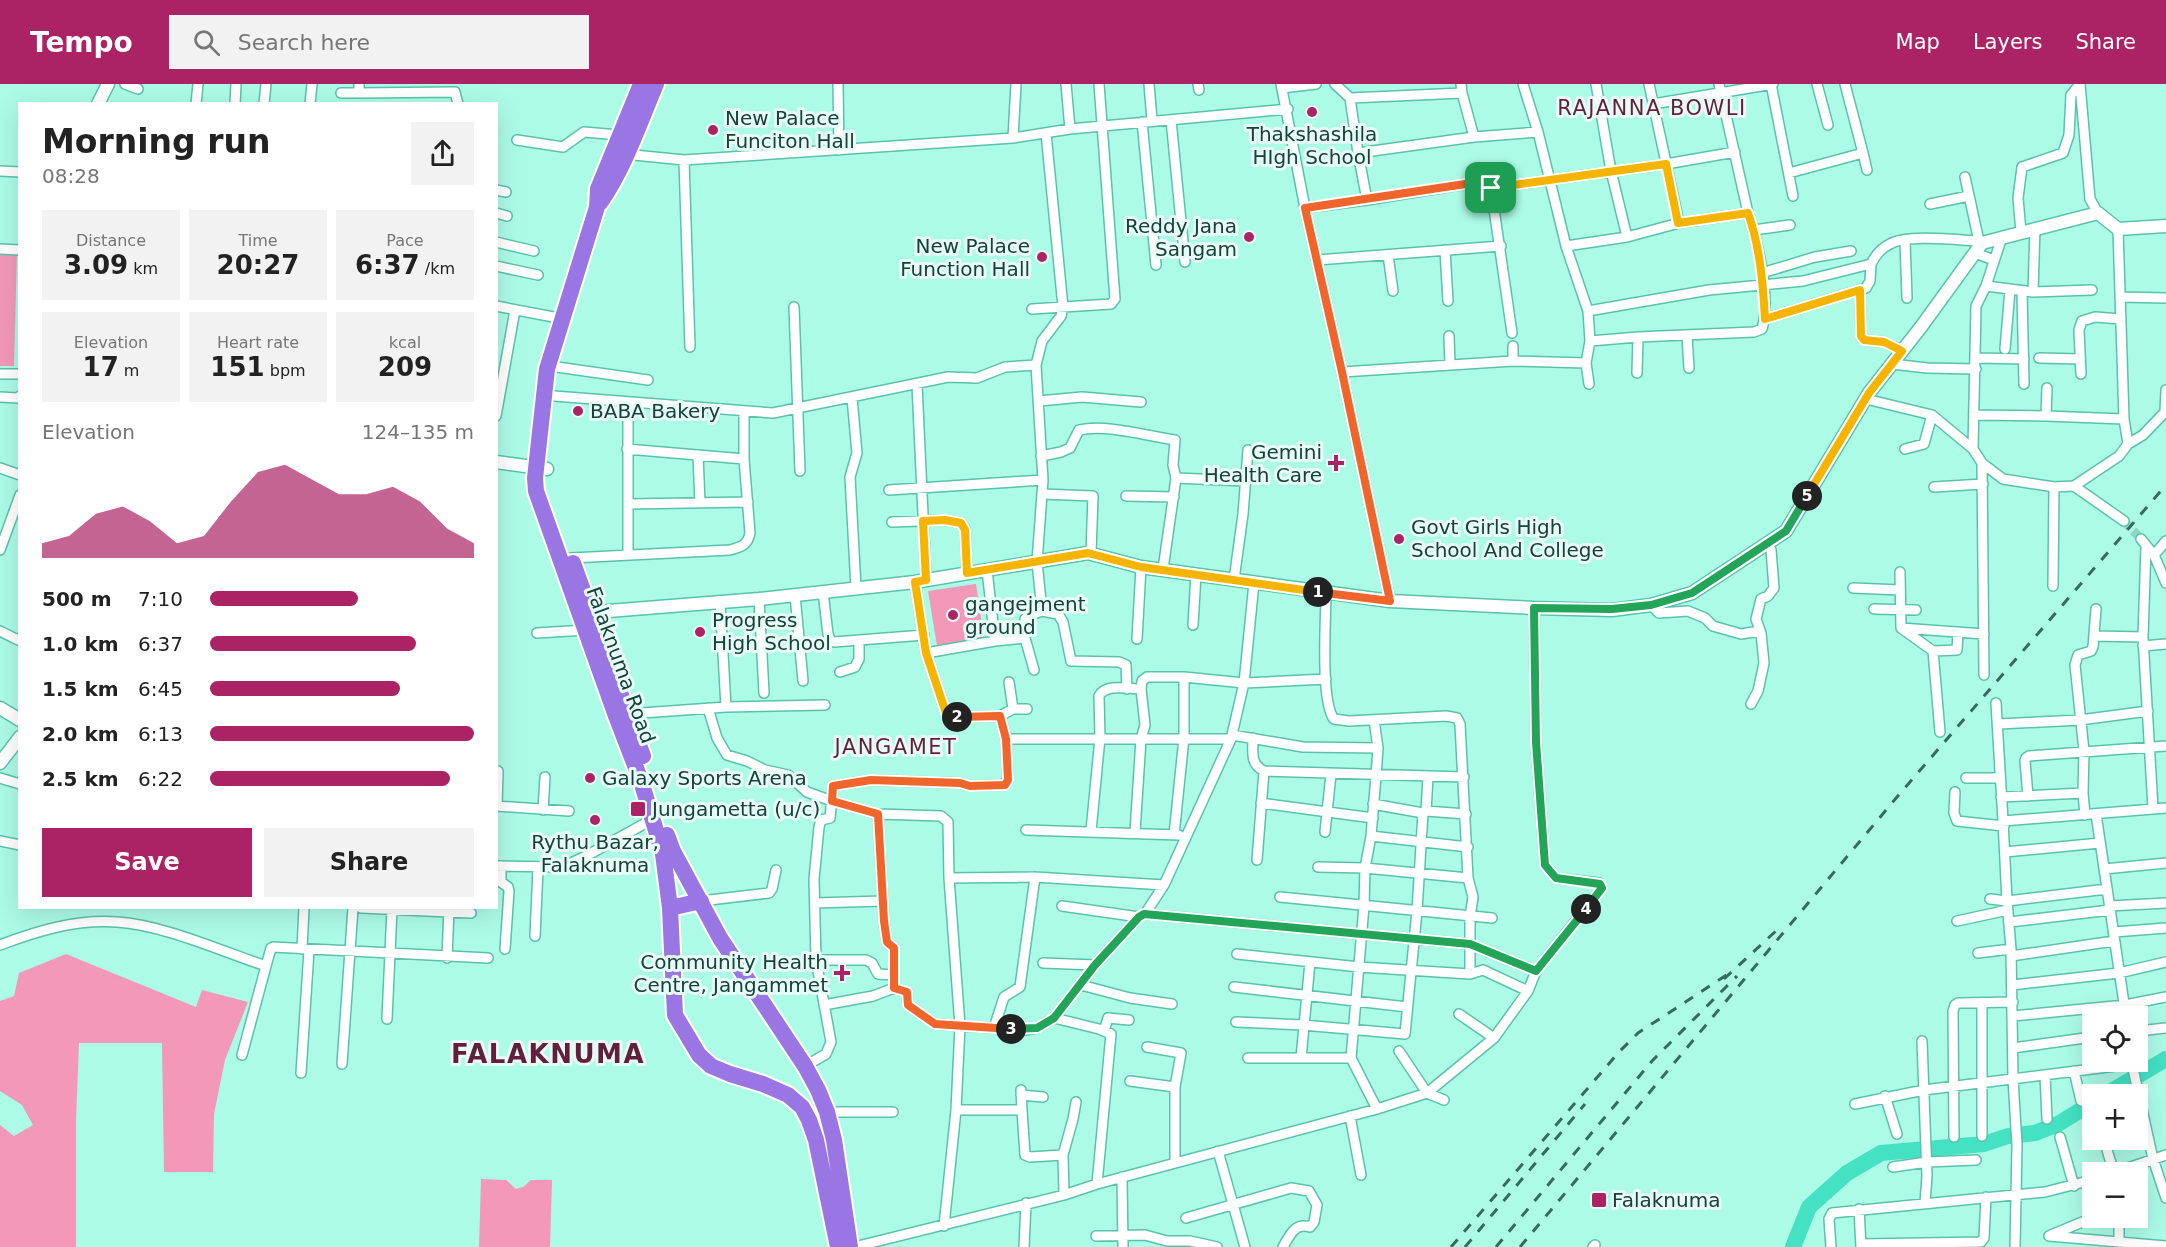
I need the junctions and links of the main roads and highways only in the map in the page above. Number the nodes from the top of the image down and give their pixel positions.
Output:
1 (641, 84) edge
2 (656, 84) edge
3 (619, 154) junction
4 (556, 346) junction
5 (542, 468) junction
6 (586, 612) junction
7 (701, 901) junction
8 (670, 908) junction
9 (838, 1247) edge
10 (852, 1247) edge

1 - 3 highway, Falaknuma Road
2 - 3 highway, Falaknuma Road
3 - 4 highway, Falaknuma Road
4 - 5 highway, Falaknuma Road
4 - 5 highway, Falaknuma Road
5 - 6 highway, Falaknuma Road
5 - 6 highway, Falaknuma Road
6 - 7 highway, Falaknuma Road
6 - 8 highway, Falaknuma Road
7 - 8 highway
7 - 10 highway, Falaknuma Road
8 - 9 highway, Falaknuma Road

